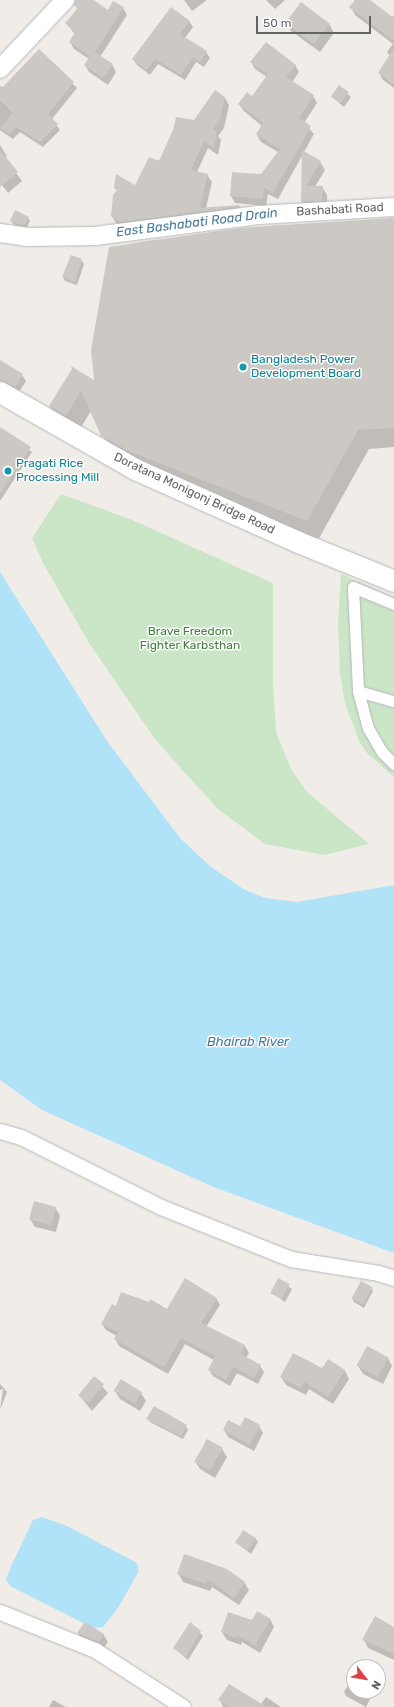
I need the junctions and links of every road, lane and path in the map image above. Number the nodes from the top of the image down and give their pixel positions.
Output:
1 (65, 0) edge
2 (0, 69) edge
3 (394, 207) edge
4 (0, 233) edge
5 (0, 392) edge
6 (394, 581) edge
7 (394, 604) edge
8 (358, 691) junction
9 (394, 701) edge
10 (394, 764) edge
11 (0, 1131) edge
12 (394, 1278) edge
13 (0, 1612) edge
14 (183, 1707) edge

1 - 2 street
3 - 4 street, Bashabati Road
5 - 6 main road, Doratana Monigonj Bridge Road
7 - 8 street
8 - 9 street
8 - 10 street
11 - 12 street
13 - 14 street

